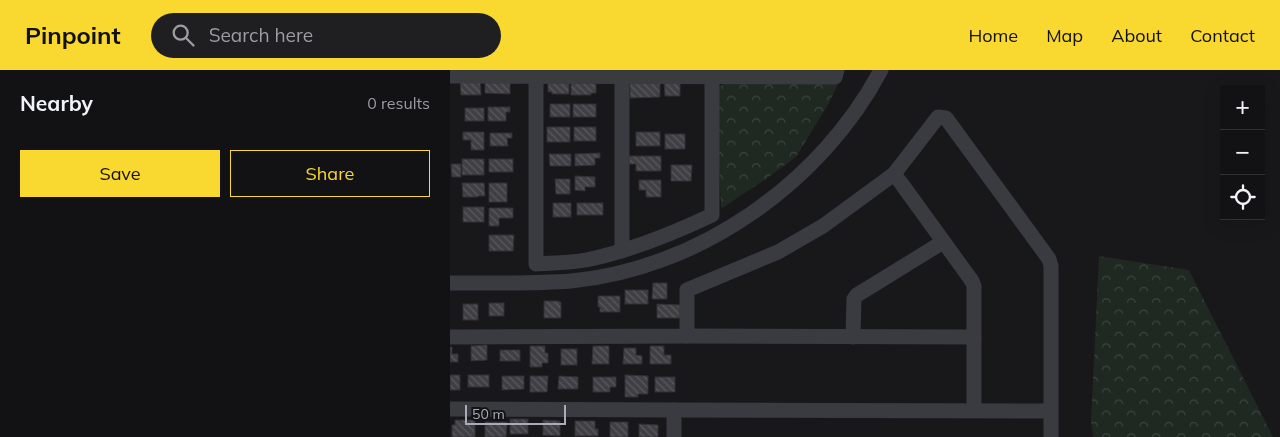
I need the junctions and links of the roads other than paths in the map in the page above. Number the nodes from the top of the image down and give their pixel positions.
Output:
1 (837, 70) edge
2 (881, 70) edge
3 (536, 75) junction
4 (450, 76) edge
5 (622, 76) junction
6 (712, 76) junction
7 (894, 174) junction
8 (943, 242) junction
9 (622, 251) junction
10 (450, 283) edge
11 (687, 336) junction
12 (450, 337) edge
13 (854, 337) junction
14 (974, 338) junction
15 (450, 410) edge
16 (674, 410) junction
17 (974, 410) junction
18 (1051, 411) junction
19 (674, 437) edge
20 (1051, 437) edge

1 - 6 street
2 - 10 street
3 - 4 street
3 - 5 street
3 - 9 street
5 - 6 street
5 - 9 street
6 - 9 street
7 - 8 street
7 - 11 street
7 - 18 street
8 - 13 street
8 - 14 street
11 - 12 street
11 - 13 street
13 - 14 street
14 - 17 street
15 - 16 street
16 - 17 street
16 - 19 street
17 - 18 street
18 - 20 street

